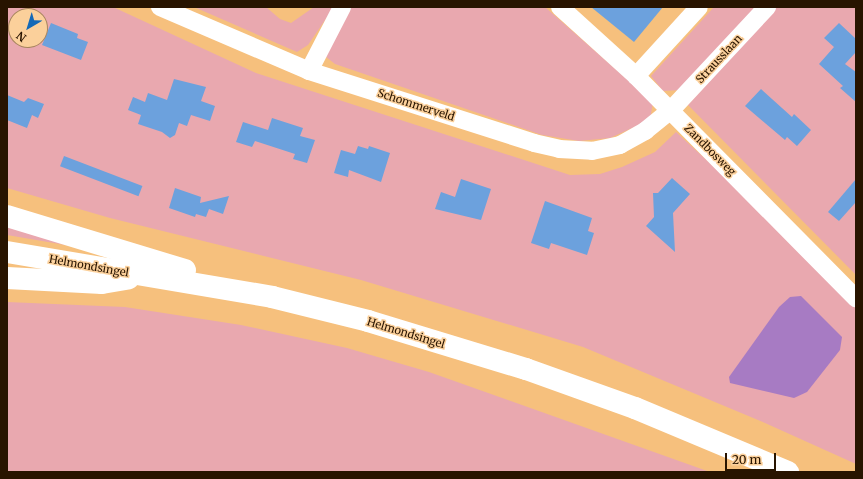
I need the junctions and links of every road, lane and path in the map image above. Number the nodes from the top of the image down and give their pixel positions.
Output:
1 (160, 7) edge
2 (342, 7) edge
3 (560, 7) edge
4 (699, 7) edge
5 (766, 7) edge
6 (308, 71) junction
7 (636, 76) junction
8 (670, 110) junction
9 (7, 216) edge
10 (7, 252) edge
11 (145, 275) junction
12 (7, 278) edge
13 (272, 297) junction
14 (856, 298) edge
15 (788, 472) edge

1 - 6 street, Schommerveld
2 - 6 street
3 - 7 street, Zandbosweg
4 - 7 street
5 - 8 street, Strausslaan
6 - 8 street, Schommerveld
7 - 8 street, Zandbosweg
8 - 14 street, Zandbosweg
9 - 13 main road
10 - 11 main road, Helmondsingel
11 - 12 main road
11 - 13 main road, Helmondsingel
13 - 15 main road, Helmondsingel

